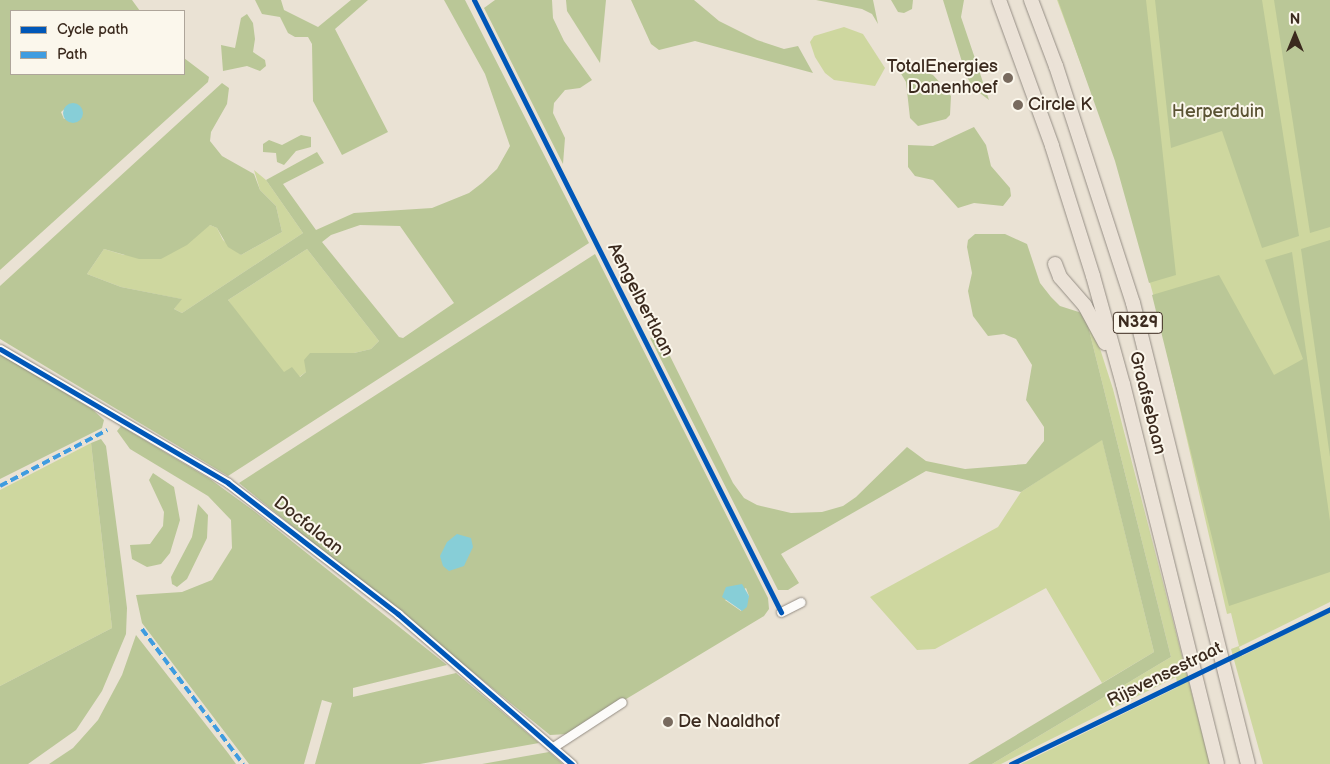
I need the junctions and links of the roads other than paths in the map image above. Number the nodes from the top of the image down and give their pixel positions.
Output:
1 (999, 0) edge
2 (1031, 0) edge
3 (1054, 264) dead end
4 (0, 349) edge
5 (1124, 384) junction
6 (801, 602) dead end
7 (781, 612) dead end
8 (622, 702) dead end
9 (553, 747) junction
10 (572, 764) edge
11 (1216, 764) edge
12 (1248, 764) edge

1 - 5 main road, Graafsebaan / N329
2 - 12 main road, Graafsebaan / N329
3 - 5 main road
4 - 9 street, Docfalaan
5 - 11 main road, Graafsebaan / N329
6 - 7 street
8 - 9 street
9 - 10 street, Docfalaan

